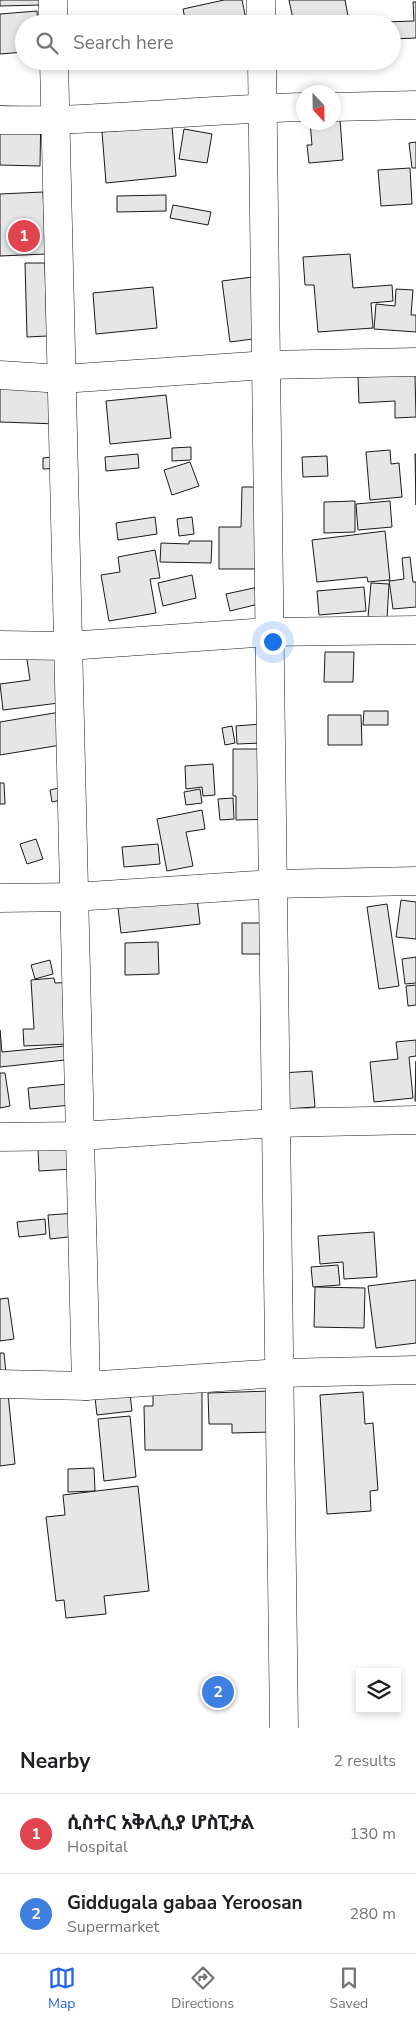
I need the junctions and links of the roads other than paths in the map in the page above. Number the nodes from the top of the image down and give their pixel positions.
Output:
1 (52, 0) edge
2 (261, 0) edge
3 (53, 15) edge
4 (261, 15) edge
5 (54, 70) edge
6 (262, 70) edge
7 (416, 105) edge
8 (341, 106) edge
9 (296, 107) edge
10 (262, 108) junction
11 (0, 120) edge
12 (55, 121) junction
13 (416, 362) edge
14 (266, 365) junction
15 (0, 375) edge
16 (62, 378) junction
17 (416, 630) edge
18 (269, 632) junction
19 (0, 644) edge
20 (68, 646) junction
21 (416, 881) edge
22 (273, 884) junction
23 (74, 897) junction
24 (0, 898) edge
25 (416, 1120) edge
26 (276, 1123) junction
27 (80, 1136) junction
28 (0, 1137) edge
29 (416, 1370) edge
30 (280, 1372) junction
31 (0, 1384) edge
32 (86, 1386) junction
33 (284, 1728) edge

1 - 3 street
2 - 4 street
5 - 12 street
6 - 10 street
7 - 8 street
9 - 10 street
10 - 12 street
10 - 14 street
11 - 12 street
12 - 16 street
13 - 14 street
14 - 16 street
14 - 18 street
15 - 16 street
16 - 20 street
17 - 18 street
18 - 20 street
18 - 22 street
19 - 20 street
20 - 23 street
21 - 22 street
22 - 23 street
22 - 26 street
23 - 24 street
23 - 27 street
25 - 26 street
26 - 27 street
26 - 30 street
27 - 28 street
27 - 32 street
29 - 30 street
30 - 32 street
30 - 33 street
31 - 32 street

